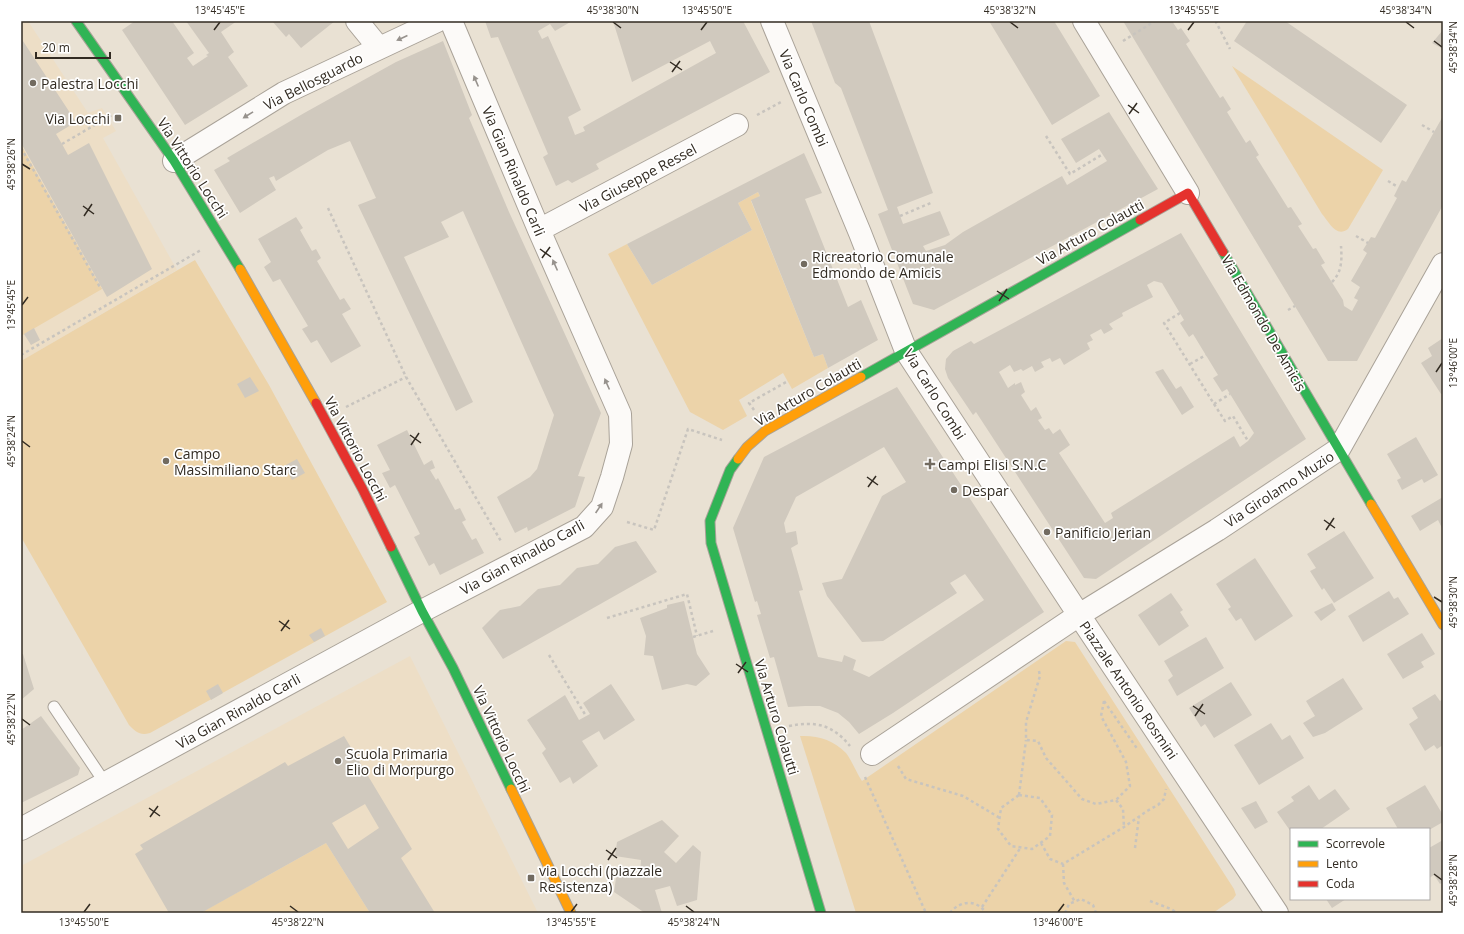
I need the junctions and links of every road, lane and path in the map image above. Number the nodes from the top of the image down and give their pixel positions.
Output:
1 (76, 21) edge
2 (357, 21) edge
3 (437, 21) edge
4 (451, 21) edge
5 (772, 21) edge
6 (1084, 21) edge
7 (1154, 21) edge
8 (1216, 21) edge
9 (1122, 41) dead end
10 (379, 48) junction
11 (1230, 49) dead end
12 (787, 99) dead end
13 (112, 115) dead end
14 (744, 121) joint
15 (1422, 125) dead end
16 (1434, 132) dead end
17 (1046, 136) dead end
18 (62, 144) dead end
19 (21, 148) edge
20 (1103, 154) dead end
21 (174, 161) junction
22 (1388, 181) dead end
23 (1398, 187) dead end
24 (1188, 193) junction
25 (933, 202) dead end
26 (328, 208) dead end
27 (900, 216) dead end
28 (539, 230) junction
29 (1356, 236) dead end
30 (1368, 243) dead end
31 (1341, 246) dead end
32 (202, 250) dead end
33 (1443, 264) edge
34 (1332, 282) dead end
35 (101, 289) dead end
36 (1295, 306) dead end
37 (1288, 310) dead end
38 (1180, 313) dead end
39 (906, 351) junction
40 (21, 355) edge
41 (1206, 355) dead end
42 (1190, 364) junction
43 (406, 377) junction
44 (788, 381) dead end
45 (1230, 394) dead end
46 (750, 403) dead end
47 (1214, 404) junction
48 (341, 410) dead end
49 (725, 441) dead end
50 (1248, 441) dead end
51 (1339, 449) junction
52 (627, 522) dead end
53 (505, 548) dead end
54 (422, 611) junction
55 (1079, 615) junction
56 (607, 618) dead end
57 (1443, 625) edge
58 (717, 630) dead end
59 (697, 636) junction
60 (692, 637) dead end
61 (549, 655) dead end
62 (1039, 670) dead end
63 (1106, 695) dead end
64 (1104, 701) junction
65 (54, 707) dead end
66 (586, 716) dead end
67 (784, 727) dead end
68 (1026, 740) junction
69 (851, 748) dead end
70 (1139, 751) dead end
71 (872, 754) dead end
72 (895, 761) dead end
73 (864, 774) dead end
74 (105, 783) junction
75 (1166, 786) dead end
76 (1018, 795) junction
77 (1116, 800) junction
78 (1139, 817) junction
79 (1000, 818) junction
80 (1124, 827) junction
81 (21, 829) edge
82 (1041, 843) junction
83 (1021, 848) junction
84 (1135, 848) dead end
85 (1063, 864) junction
86 (1150, 901) dead end
87 (1075, 902) junction
88 (982, 908) junction
89 (571, 913) edge
90 (821, 913) edge
91 (926, 913) edge
92 (950, 913) edge
93 (986, 913) edge
94 (1065, 913) edge
95 (1096, 913) edge
96 (1178, 913) edge
97 (1277, 913) edge

1 - 21 street, Via Vittorio Locchi
2 - 10 street
3 -> 10 street, Via Bellosguardo
28 -> 4 street, Via Gian Rinaldo Carli
5 - 39 street, Via Carlo Combi
6 - 24 street, Via Edmondo De Amicis
7 - 9 path
8 - 11 path
10 -> 21 street, Via Bellosguardo
12 - 14 path
13 - 18 path
14 - 28 street, Via Giuseppe Ressel
15 - 16 path
17 - 20 path
19 - 35 path
21 - 54 street, Via Vittorio Locchi
22 - 23 path
24 - 39 street, Via Arturo Colautti
24 - 51 street, Via Edmondo De Amicis
25 - 27 path
26 - 43 path
54 -> 28 street, Via Gian Rinaldo Carli
29 - 30 path
31 - 34 path
32 - 40 path
33 - 51 street, Via Girolamo Muzio
36 - 37 path
38 - 42 path
39 - 55 street, Via Carlo Combi
39 - 90 street, Via Arturo Colautti
41 - 42 path
42 - 47 path
43 - 48 path
43 - 53 path
44 - 46 path
45 - 47 path
47 - 50 path
49 - 52 path
51 - 55 street, Via Girolamo Muzio
51 - 57 street, Via Edmondo De Amicis
54 - 74 street, Via Gian Rinaldo Carli
54 - 89 street, Via Vittorio Locchi
55 - 71 street, Piazzale Antonio Rosmini
55 - 97 street, Piazzale Antonio Rosmini
56 - 59 path
58 - 59 path
59 - 60 path
61 - 66 path
62 - 68 path
63 - 64 path, Piazzale Antonio Rosmini
64 - 70 path, Piazzale Antonio Rosmini
64 - 77 path, Piazzale Antonio Rosmini
65 - 74 lane
67 - 69 path
68 - 76 path
68 - 77 path
72 - 79 path
73 - 91 path
74 - 81 street, Via Gian Rinaldo Carli
75 - 78 path
76 - 79 path
76 - 82 path
77 - 80 path
78 - 80 path
78 - 84 path
79 - 83 path
80 - 85 path
82 - 83 path
82 - 85 path
83 - 88 path
85 - 87 path
86 - 96 path
87 - 94 path
87 - 95 path
88 - 92 path
88 - 93 path

